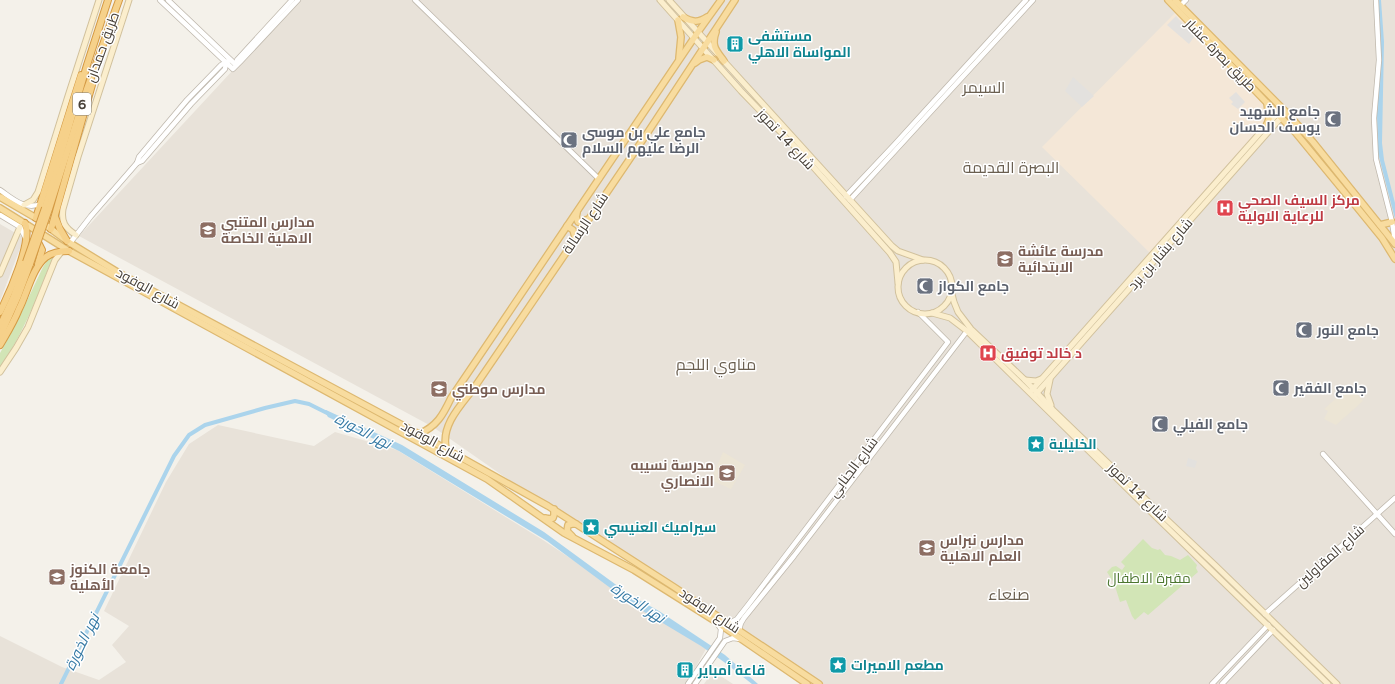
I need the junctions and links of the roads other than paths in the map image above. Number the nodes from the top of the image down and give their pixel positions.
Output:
1 (99, 0) edge
2 (108, 0) edge
3 (119, 0) edge
4 (128, 0) edge
5 (160, 0) edge
6 (168, 0) edge
7 (292, 0) edge
8 (298, 0) edge
9 (415, 0) edge
10 (660, 0) edge
11 (669, 0) edge
12 (721, 0) edge
13 (735, 0) edge
14 (1026, 0) edge
15 (1033, 0) edge
16 (1168, 0) edge
17 (1175, 0) edge
18 (1186, 0) edge
19 (1376, 0) edge
20 (1181, 6) junction
21 (711, 15) junction
22 (680, 19) junction
23 (92, 21) junction
24 (720, 23) junction
25 (100, 24) junction
26 (698, 32) junction
27 (694, 38) junction
28 (707, 42) junction
29 (703, 48) junction
30 (714, 60) junction
31 (228, 61) junction
32 (679, 61) junction
33 (724, 61) junction
34 (234, 67) junction
35 (690, 67) junction
36 (94, 70) junction
37 (1266, 100) junction
38 (1284, 110) junction
39 (1279, 115) junction
40 (1266, 126) junction
41 (599, 179) junction
42 (0, 190) edge
43 (846, 196) junction
44 (0, 197) edge
45 (850, 200) junction
46 (24, 205) junction
47 (45, 207) junction
48 (0, 208) edge
49 (578, 209) junction
50 (0, 215) edge
51 (55, 217) junction
52 (589, 217) junction
53 (36, 218) junction
54 (1392, 222) junction
55 (22, 225) junction
56 (1380, 225) junction
57 (567, 226) junction
58 (51, 229) junction
59 (76, 235) junction
60 (575, 237) junction
61 (1395, 241) edge
62 (68, 242) junction
63 (25, 244) junction
64 (1395, 244) edge
65 (62, 251) junction
66 (69, 251) junction
67 (1395, 259) edge
68 (923, 260) junction
69 (28, 263) junction
70 (36, 269) junction
71 (0, 274) edge
72 (898, 283) junction
73 (951, 290) junction
74 (0, 312) edge
75 (918, 312) junction
76 (932, 313) junction
77 (0, 326) edge
78 (968, 331) junction
79 (0, 336) edge
80 (0, 345) edge
81 (0, 372) edge
82 (1044, 377) junction
83 (1050, 379) junction
84 (1024, 380) junction
85 (1032, 390) junction
86 (1036, 395) junction
87 (448, 404) junction
88 (457, 410) junction
89 (1053, 410) junction
90 (419, 434) junction
91 (446, 448) junction
92 (1323, 454) dead end
93 (1395, 498) edge
94 (554, 509) junction
95 (1377, 515) junction
96 (540, 516) junction
97 (580, 526) junction
98 (1395, 534) edge
99 (576, 539) junction
100 (1265, 614) junction
101 (742, 616) junction
102 (714, 621) junction
103 (730, 623) junction
104 (1268, 625) junction
105 (740, 630) junction
106 (1273, 630) junction
107 (743, 640) junction
108 (1254, 640) junction
109 (1259, 645) junction
110 (710, 657) junction
111 (688, 684) edge
112 (695, 684) edge
113 (807, 684) edge
114 (820, 684) edge
115 (1212, 684) edge
116 (1222, 684) edge
117 (1328, 684) edge
118 (1337, 684) edge

1 - 23 main road
2 - 25 highway, طريق حمدان / 6
3 - 36 highway, طريق حمدان / 6
4 - 59 main road
5 - 31 street
6 - 31 street
7 - 34 street
8 - 34 street
9 - 41 street
10 - 22 main road, شارع 14 تموز
11 - 22 main road, شارع 14 تموز
12 - 21 main road, شارع الرسالة
13 - 24 main road, شارع الرسالة
14 - 43 street
15 - 45 street
16 - 37 main road, طريق بصرة عشار
17 - 20 main road
18 - 20 street
19 - 54 street
20 - 38 main road
21 - 22 main road
21 - 26 main road, شارع الرسالة
22 - 26 main road, شارع 14 تموز
22 - 27 main road, شارع 14 تموز
22 - 32 main road
23 - 25 highway
23 - 46 main road
24 - 28 main road, شارع الرسالة
24 - 33 main road
25 - 47 highway, طريق حمدان / 6
26 - 27 main road, شارع الرسالة
26 - 28 main road, شارع 14 تموز
27 - 29 main road, شارع 14 تموز
27 - 32 main road, شارع الرسالة
28 - 29 main road, شارع الرسالة
28 - 33 main road, شارع 14 تموز
29 - 30 main road, شارع 14 تموز
29 - 35 main road, شارع الرسالة
30 - 35 main road
30 - 72 main road, شارع 14 تموز
31 - 34 street
31 - 59 street
32 - 41 main road, شارع الرسالة
33 - 43 main road, شارع 14 تموز
35 - 52 main road, شارع الرسالة
36 - 47 highway, طريق حمدان / 6
36 - 51 highway
37 - 39 main road, طريق بصرة عشار
37 - 40 main road
38 - 39 main road, شارع بشار بن برد
38 - 56 main road
39 - 40 main road, شارع بشار بن برد
39 - 67 main road, طريق بصرة عشار
39 - 83 main road, شارع بشار بن برد
40 - 82 main road, شارع بشار بن برد
41 - 49 main road, شارع الرسالة
42 - 46 street
43 - 45 main road, شارع 14 تموز
44 - 53 main road, شارع الوفود
45 - 68 main road, شارع 14 تموز
46 - 47 street
47 - 53 highway
47 - 69 highway, 6, bridge
48 - 55 main road, شارع الوفود
49 - 52 main road
49 - 57 main road, شارع الرسالة
50 - 55 street
51 - 58 highway
51 - 62 highway
52 - 60 main road, شارع الرسالة
53 - 58 main road, شارع الوفود
54 - 56 main road
54 - 61 street
55 - 63 highway
55 - 66 main road, شارع الوفود
55 - 71 main road
56 - 64 main road
57 - 60 main road
57 - 87 main road, شارع الرسالة
58 - 62 main road, شارع الوفود
59 - 62 street
60 - 88 main road, شارع الرسالة
62 - 90 main road, شارع الوفود
63 - 70 highway
63 - 74 highway
65 - 66 highway
65 - 70 highway
65 - 81 main road
66 - 96 main road, شارع الوفود
68 - 72 main road
68 - 73 main road
69 - 77 highway, 6
69 - 79 highway, 6
70 - 80 highway
72 - 75 main road
73 - 76 main road
73 - 84 main road, شارع 14 تموز
75 - 76 main road
75 - 101 street, شارع الجنابي
76 - 78 main road, شارع 14 تموز
78 - 85 main road, شارع 14 تموز
78 - 101 street, شارع الجنابي
82 - 84 main road
82 - 85 main road, شارع بشار بن برد
83 - 86 main road, شارع بشار بن برد
83 - 89 main road
84 - 85 main road, شارع 14 تموز
85 - 86 main road, شارع 14 تموز
86 - 89 main road, شارع 14 تموز
86 - 104 main road, شارع 14 تموز
87 - 88 main road
87 - 90 main road, شارع الرسالة
88 - 91 main road, شارع الرسالة
89 - 100 main road, شارع 14 تموز
90 - 91 main road, شارع الوفود
91 - 94 main road, شارع الوفود
92 - 95 street
93 - 95 street, شارع المقاولين
94 - 96 main road
94 - 97 main road, شارع الوفود
95 - 98 street
95 - 100 street, شارع المقاولين
96 - 99 main road, شارع الوفود
97 - 99 main road
97 - 103 main road, شارع الوفود
99 - 102 main road, شارع الوفود
100 - 118 main road, شارع 14 تموز
101 - 103 street, شارع الجنابي
101 - 105 street, شارع الجنابي
102 - 107 main road, شارع الوفود
102 - 110 street
103 - 105 main road, شارع الوفود
104 - 106 main road, شارع 14 تموز
104 - 108 street
105 - 114 main road, شارع الوفود
106 - 109 street
106 - 117 main road, شارع 14 تموز
107 - 110 street
107 - 113 main road, شارع الوفود
108 - 109 street
108 - 115 street
109 - 116 street
110 - 111 street
110 - 112 street

